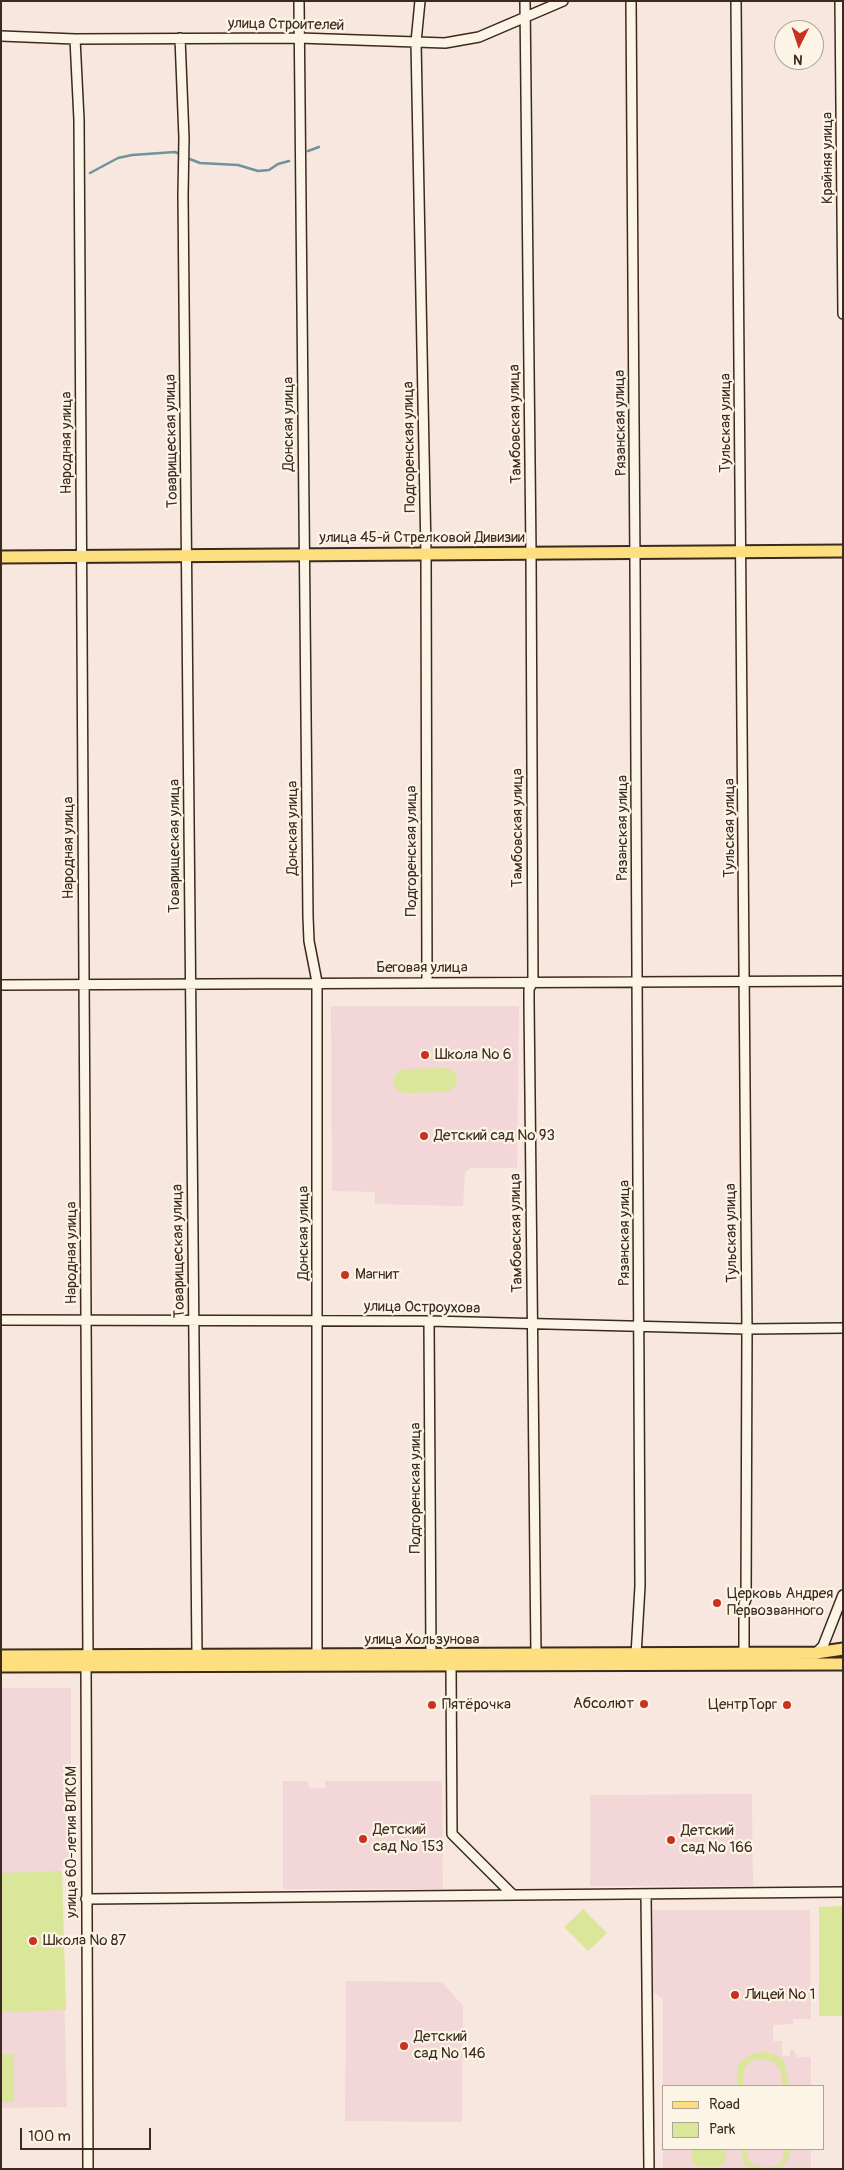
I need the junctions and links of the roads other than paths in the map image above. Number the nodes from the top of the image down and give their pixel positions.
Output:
1 (299, 1) edge
2 (420, 1) edge
3 (525, 1) edge
4 (563, 1) edge
5 (631, 1) edge
6 (736, 1) edge
7 (840, 1) edge
8 (525, 17) junction
9 (1, 36) edge
10 (75, 38) junction
11 (180, 38) junction
12 (299, 38) junction
13 (416, 42) junction
14 (843, 314) edge
15 (843, 551) edge
16 (635, 552) junction
17 (741, 552) junction
18 (426, 553) junction
19 (531, 553) junction
20 (304, 554) junction
21 (188, 555) junction
22 (1, 556) edge
23 (81, 556) junction
24 (638, 981) junction
25 (744, 981) junction
26 (843, 981) edge
27 (317, 982) junction
28 (427, 982) junction
29 (533, 982) junction
30 (1, 985) edge
31 (83, 985) junction
32 (190, 985) junction
33 (1, 1320) edge
34 (86, 1320) junction
35 (194, 1321) junction
36 (318, 1321) junction
37 (429, 1321) junction
38 (532, 1323) junction
39 (639, 1327) junction
40 (843, 1328) edge
41 (747, 1329) junction
42 (843, 1595) edge
43 (843, 1649) edge
44 (744, 1653) junction
45 (197, 1654) junction
46 (432, 1654) junction
47 (536, 1654) junction
48 (636, 1654) junction
49 (816, 1654) junction
50 (1, 1656) edge
51 (317, 1660) junction
52 (87, 1661) junction
53 (843, 1664) edge
54 (451, 1665) junction
55 (1, 1666) edge
56 (843, 1892) edge
57 (646, 1894) junction
58 (513, 1895) junction
59 (86, 1899) junction
60 (88, 2169) edge
61 (649, 2169) edge

1 - 12 street, Донская улица
2 - 13 street, Подгоренская улица
3 - 8 street, Тамбовская улица
4 - 8 street, улица Строителей
5 - 16 street, Рязанская улица
6 - 17 street, Тульская улица
7 - 14 street, Крайняя улица
8 - 13 street, улица Строителей
8 - 19 street, Тамбовская улица
9 - 10 street, улица Строителей
10 - 11 street, улица Строителей
10 - 23 street, Народная улица
11 - 12 street, улица Строителей
11 - 21 street, Товарищеская улица
12 - 13 street, улица Строителей
12 - 20 street, Донская улица
13 - 18 street, Подгоренская улица
15 - 17 main road, улица 45-й Стрелковой Дивизии
16 - 17 main road, улица 45-й Стрелковой Дивизии
16 - 19 main road, улица 45-й Стрелковой Дивизии
16 - 24 street, Рязанская улица
17 - 25 street, Тульская улица
18 - 19 main road, улица 45-й Стрелковой Дивизии
18 - 20 main road, улица 45-й Стрелковой Дивизии
18 - 28 street, Подгоренская улица
19 - 29 street, Тамбовская улица
20 - 21 main road, улица 45-й Стрелковой Дивизии
20 - 27 street, Донская улица
21 - 23 main road, улица 45-й Стрелковой Дивизии
21 - 32 street, Товарищеская улица
22 - 23 main road, улица 45-й Стрелковой Дивизии
23 - 31 street, Народная улица
24 - 25 street, Беговая улица
24 - 29 street, Беговая улица
24 - 39 street, Рязанская улица
25 - 26 street, Беговая улица
25 - 41 street, Тульская улица
27 - 28 street, Беговая улица
27 - 32 street, Беговая улица
27 - 36 street, Донская улица
28 - 29 street, Беговая улица
29 - 38 street, Тамбовская улица
30 - 31 street, Беговая улица
31 - 32 street, Беговая улица
31 - 34 street, Народная улица
32 - 35 street, Товарищеская улица
33 - 34 street, улица Остроухова
34 - 35 street, улица Остроухова
34 - 52 street, Народная улица
35 - 36 street, улица Остроухова
35 - 45 street, Товарищеская улица
36 - 37 street, улица Остроухова
36 - 51 street, Донская улица
37 - 38 street, улица Остроухова
37 - 46 street, Подгоренская улица
38 - 39 street, улица Остроухова
38 - 47 street, Тамбовская улица
39 - 41 street, улица Остроухова
39 - 48 street, Рязанская улица
40 - 41 street, улица Остроухова
41 - 44 street, Тульская улица
42 - 49 street
43 - 49 main road, улица Хользунова
44 - 48 main road, улица Хользунова
44 - 49 main road, улица Хользунова
45 - 51 main road, улица Хользунова
45 - 52 main road, улица Хользунова
46 - 47 main road, улица Хользунова
46 - 51 main road, улица Хользунова
47 - 48 main road, улица Хользунова
50 - 52 main road, улица Хользунова
51 - 52 main road, улица Хользунова
51 - 54 main road, улица Хользунова
52 - 55 main road, улица Хользунова
52 - 59 street, улица 60-летия ВЛКСМ
53 - 54 main road, улица Хользунова
54 - 58 street
56 - 57 street
57 - 58 street
57 - 61 street
58 - 59 street
59 - 60 street, улица 60-летия ВЛКСМ

